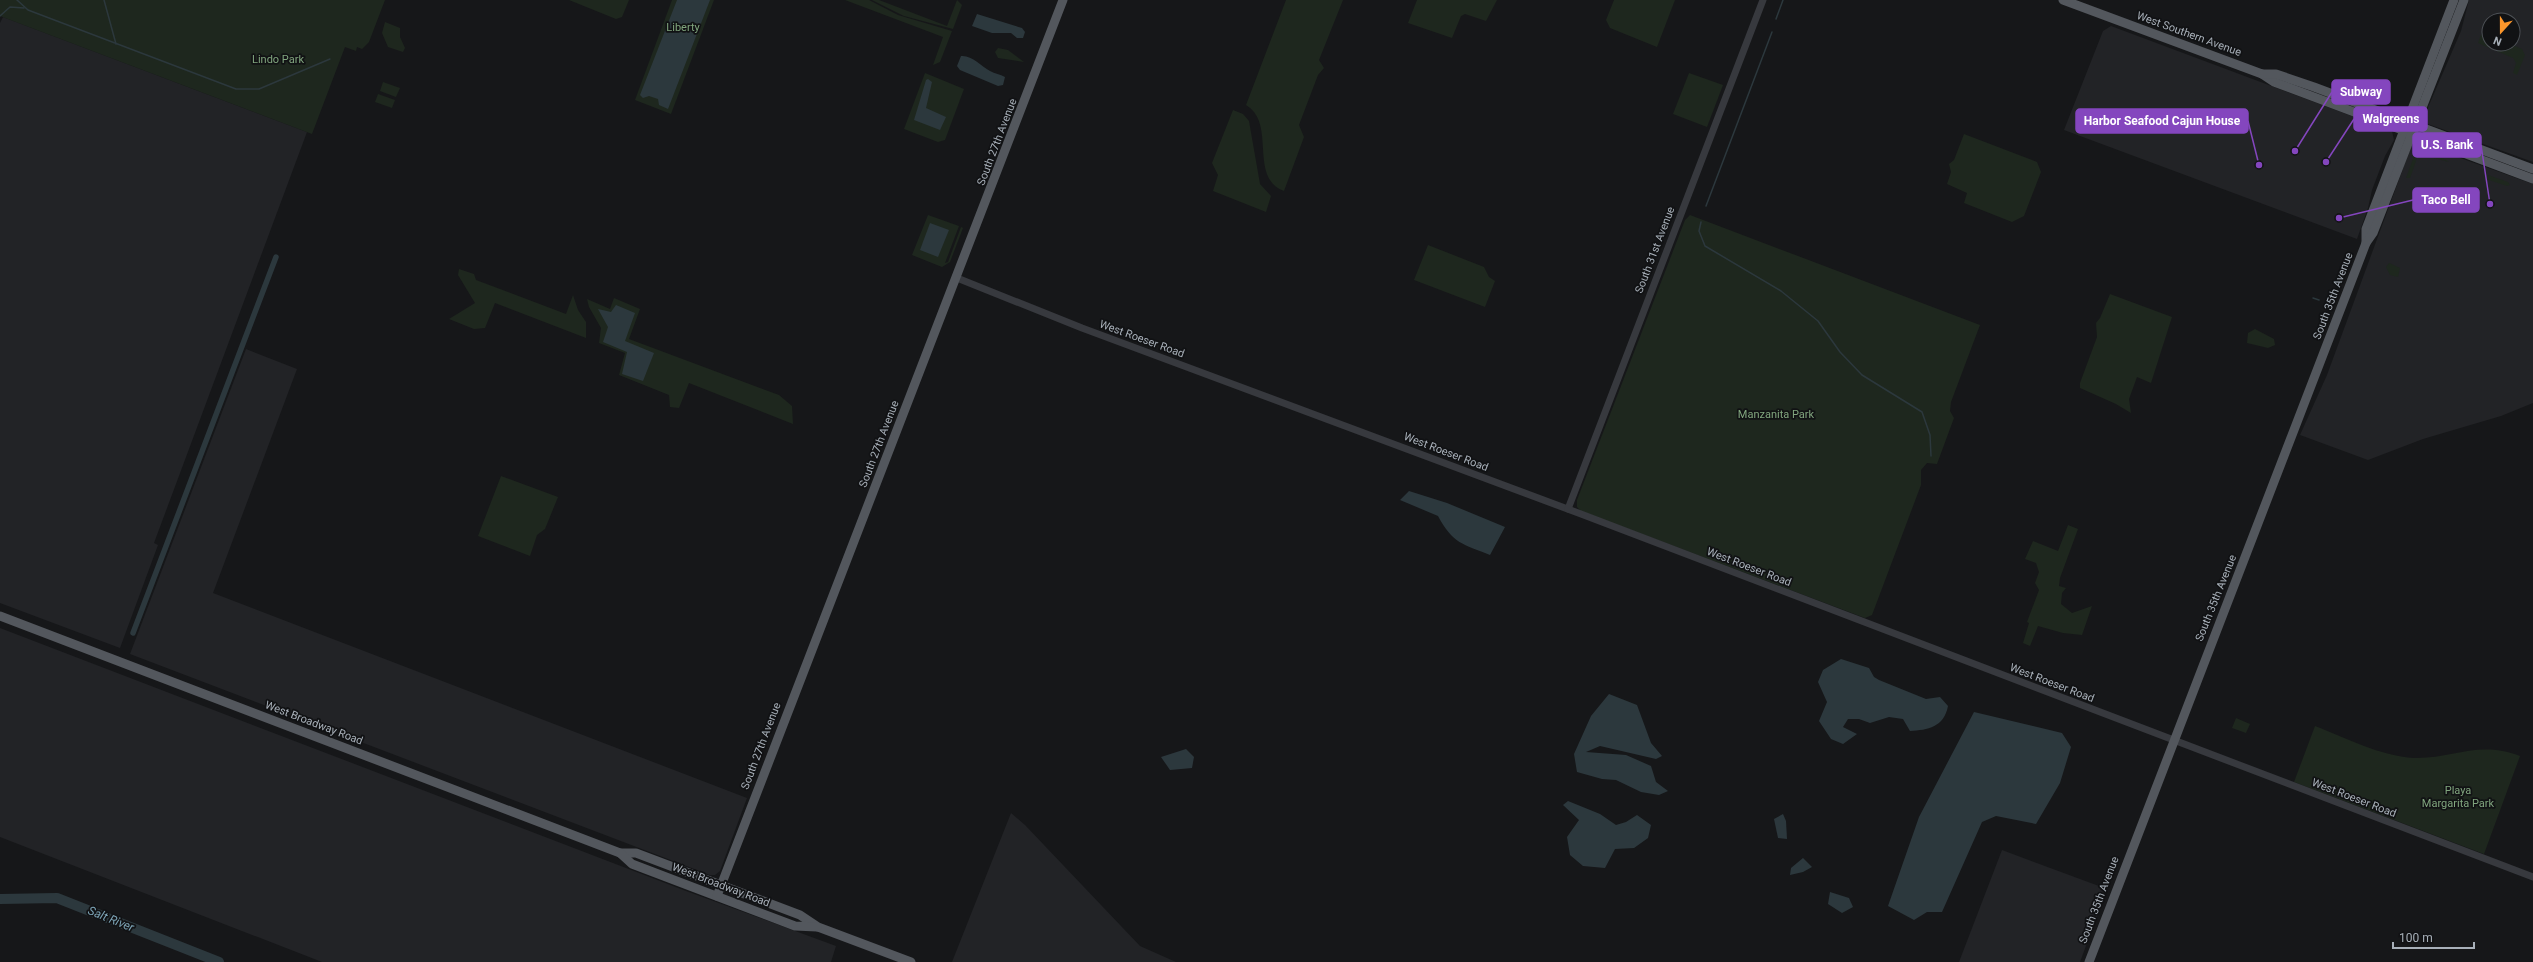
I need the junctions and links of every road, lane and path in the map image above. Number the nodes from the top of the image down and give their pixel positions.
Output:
1 (1063, 0) edge
2 (1763, 0) edge
3 (2063, 0) edge
4 (2454, 0) edge
5 (2464, 0) edge
6 (2262, 74) junction
7 (2411, 123) junction
8 (2408, 132) junction
9 (2533, 169) edge
10 (2533, 179) edge
11 (957, 278) junction
12 (1568, 509) junction
13 (0, 616) edge
14 (2172, 741) junction
15 (620, 853) junction
16 (2533, 877) edge
17 (722, 886) junction
18 (718, 896) junction
19 (818, 927) junction
20 (911, 962) edge
21 (2089, 962) edge

1 - 11 main road, South 27th Avenue
2 - 12 street, South 31st Avenue
3 - 6 main road, West Southern Avenue
4 - 7 main road, South 35th Avenue
5 - 7 main road, South 35th Avenue
6 - 7 main road, West Southern Avenue
6 - 8 main road, West Southern Avenue
7 - 8 main road, South 35th Avenue
7 - 9 main road, West Southern Avenue
8 - 10 main road, West Southern Avenue
8 - 14 main road, South 35th Avenue
11 - 12 street, West Roeser Road
11 - 17 main road, South 27th Avenue
12 - 14 street, West Roeser Road
13 - 15 main road, West Broadway Road
14 - 16 street, West Roeser Road
14 - 21 main road, South 35th Avenue
15 - 17 main road, West Broadway Road
15 - 18 main road, West Broadway Road
17 - 18 main road, South 27th Avenue
17 - 19 main road, West Broadway Road
18 - 19 main road, West Broadway Road
19 - 20 main road, West Broadway Road

